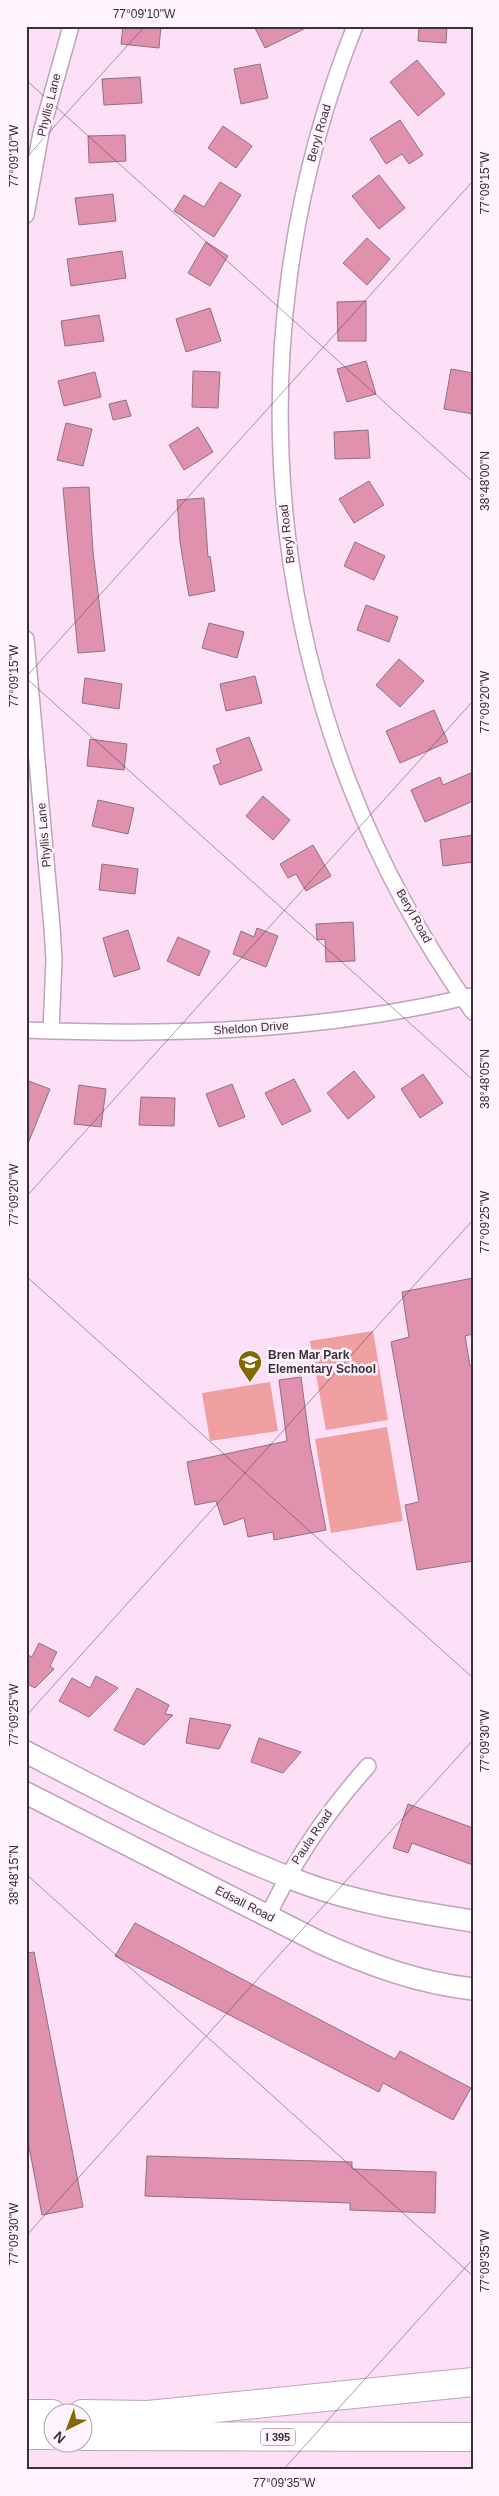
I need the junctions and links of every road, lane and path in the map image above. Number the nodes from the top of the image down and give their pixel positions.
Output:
1 (71, 26) edge
2 (355, 26) edge
3 (26, 215) edge
4 (26, 639) edge
5 (468, 997) edge
6 (473, 1012) edge
7 (26, 1030) edge
8 (51, 1031) junction
9 (26, 1752) edge
10 (368, 1766) dead end
11 (26, 1793) edge
12 (287, 1876) junction
13 (268, 1916) junction
14 (473, 1921) edge
15 (473, 1989) edge
16 (473, 2382) edge
17 (26, 2414) edge
18 (42, 2414) edge
19 (92, 2414) edge
20 (26, 2435) edge
21 (42, 2435) edge
22 (92, 2436) edge
23 (473, 2437) edge

1 - 3 street, Phyllis Lane
2 - 5 street, Beryl Road
4 - 8 street, Phyllis Lane
5 - 6 street, Beryl Road
5 - 8 street, Sheldon Drive
7 - 8 street, Sheldon Drive
9 - 12 main road
10 - 12 street, Paula Road
11 - 13 main road, Edsall Road
12 - 13 street, Paula Road
12 - 14 main road
13 - 15 main road, Edsall Road
16 - 19 highway
17 - 18 highway
20 - 21 highway
22 - 23 highway, I 395

